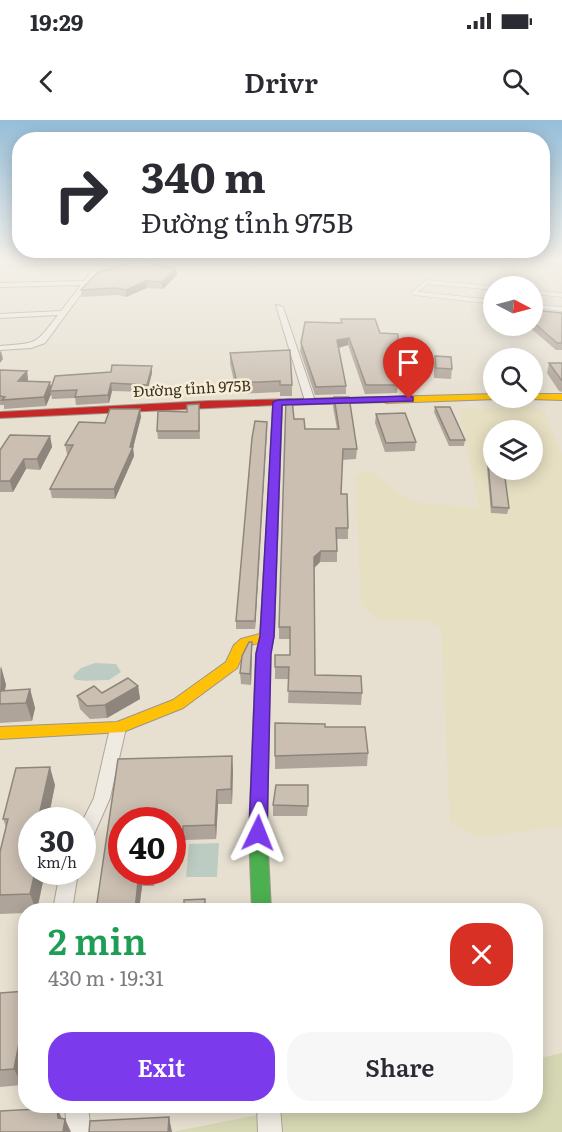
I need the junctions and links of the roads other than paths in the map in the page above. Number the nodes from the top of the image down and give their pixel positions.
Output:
1 (68, 306) edge
2 (279, 307) dead end
3 (543, 307) edge
4 (562, 309) edge
5 (63, 313) junction
6 (0, 316) edge
7 (0, 348) edge
8 (543, 396) edge
9 (483, 397) edge
10 (562, 397) edge
11 (310, 401) junction
12 (278, 402) junction
13 (0, 416) edge
14 (267, 636) junction
15 (118, 728) junction
16 (0, 733) edge
17 (96, 812) edge
18 (67, 885) edge
19 (64, 903) edge
20 (261, 903) edge
21 (78, 1113) edge
22 (269, 1113) edge
23 (79, 1132) edge
24 (270, 1132) edge

1 - 5 street
2 - 11 street
3 - 4 lane
5 - 6 street
5 - 7 street
8 - 10 street
9 - 11 street, Đường tỉnh 975B
11 - 12 street, Đường tỉnh 975B
12 - 13 street, Đường tỉnh 975B
12 - 14 street
14 - 15 street
14 - 20 street
15 - 16 street
15 - 17 street
18 - 19 street
21 - 23 street
22 - 24 street

